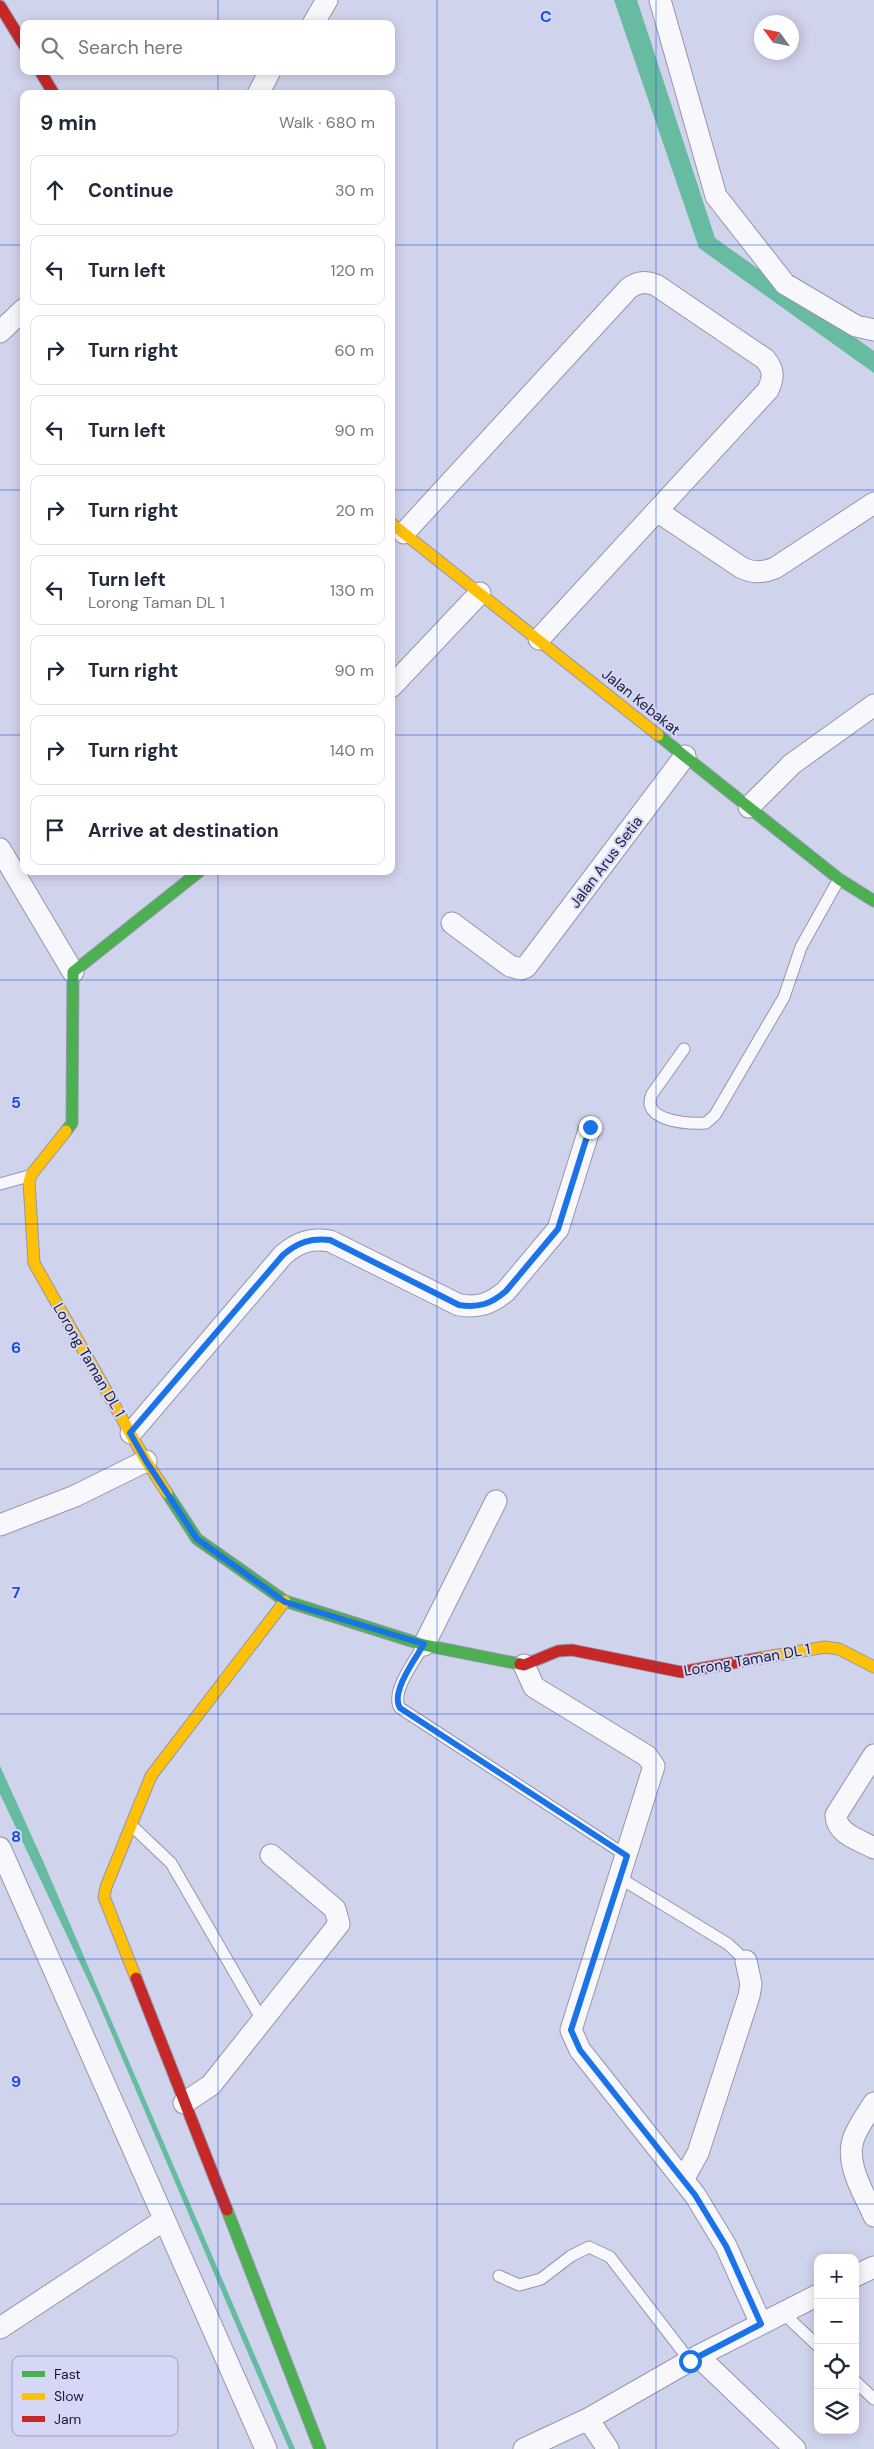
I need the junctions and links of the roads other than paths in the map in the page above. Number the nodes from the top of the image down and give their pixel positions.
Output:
1 (327, 0) edge
2 (660, 0) edge
3 (0, 6) edge
4 (315, 20) edge
5 (20, 38) edge
6 (42, 75) edge
7 (268, 75) edge
8 (52, 90) edge
9 (260, 90) edge
10 (20, 313) edge
11 (874, 330) edge
12 (0, 332) edge
13 (874, 503) edge
14 (657, 511) junction
15 (397, 528) edge
16 (480, 592) junction
17 (538, 639) junction
18 (395, 683) edge
19 (874, 705) edge
20 (685, 756) junction
21 (749, 807) junction
22 (0, 849) edge
23 (195, 875) edge
24 (838, 879) junction
25 (874, 901) edge
26 (452, 923) dead end
27 (73, 972) junction
28 (684, 1049) dead end
29 (590, 1127) dead end
30 (31, 1175) junction
31 (0, 1184) edge
32 (130, 1433) junction
33 (146, 1461) junction
34 (496, 1501) dead end
35 (0, 1525) edge
36 (285, 1602) junction
37 (424, 1644) junction
38 (524, 1665) junction
39 (874, 1667) edge
40 (874, 1755) edge
41 (131, 1825) junction
42 (0, 1848) edge
43 (874, 1848) edge
44 (271, 1855) dead end
45 (627, 1856) junction
46 (620, 1878) junction
47 (746, 1961) joint
48 (262, 2020) junction
49 (184, 2103) junction
50 (874, 2103) edge
51 (683, 2180) junction
52 (873, 2212) edge
53 (164, 2220) junction
54 (874, 2267) edge
55 (859, 2274) edge
56 (499, 2276) dead end
57 (814, 2297) edge
58 (782, 2313) junction
59 (761, 2324) junction
60 (0, 2328) edge
61 (816, 2344) edge
62 (694, 2358) junction
63 (859, 2384) edge
64 (873, 2395) edge
65 (588, 2418) junction
66 (266, 2449) edge
67 (320, 2449) edge
68 (524, 2449) edge
69 (608, 2449) edge
70 (795, 2449) edge

1 - 4 street
2 - 11 street
3 - 5 street
6 - 8 street
7 - 9 street
10 - 12 street
13 - 14 street
14 - 15 street
14 - 17 street
15 - 16 street, Jalan Kebakat
16 - 17 street, Jalan Kebakat
16 - 18 street
17 - 20 street, Jalan Kebakat
19 - 21 street
20 - 21 street, Jalan Kebakat
20 - 26 street, Jalan Arus Setia
21 - 24 street, Jalan Kebakat
22 - 27 street
23 - 27 street
24 - 25 street, Jalan Kebakat
24 - 28 lane
27 - 30 street
29 - 32 street
30 - 31 lane
30 - 32 street, Lorong Taman DL 1
32 - 33 street, Lorong Taman DL 1
33 - 35 street
33 - 36 street, Lorong Taman DL 1
34 - 37 street
36 - 37 street, Lorong Taman DL 1
36 - 41 street
37 - 38 street, Lorong Taman DL 1
37 - 45 lane
38 - 39 street, Lorong Taman DL 1
38 - 45 street
40 - 43 street
41 - 48 lane
41 - 49 street
42 - 53 street
44 - 48 street
45 - 46 street
46 - 47 lane
46 - 51 street
47 - 51 street
48 - 49 street
49 - 67 street
50 - 52 street
51 - 59 street
53 - 60 street
53 - 66 street
54 - 55 street
56 - 62 lane
57 - 58 street
58 - 59 street
58 - 61 lane
59 - 62 street
62 - 65 street
62 - 70 street
63 - 64 lane
65 - 68 street
65 - 69 street

